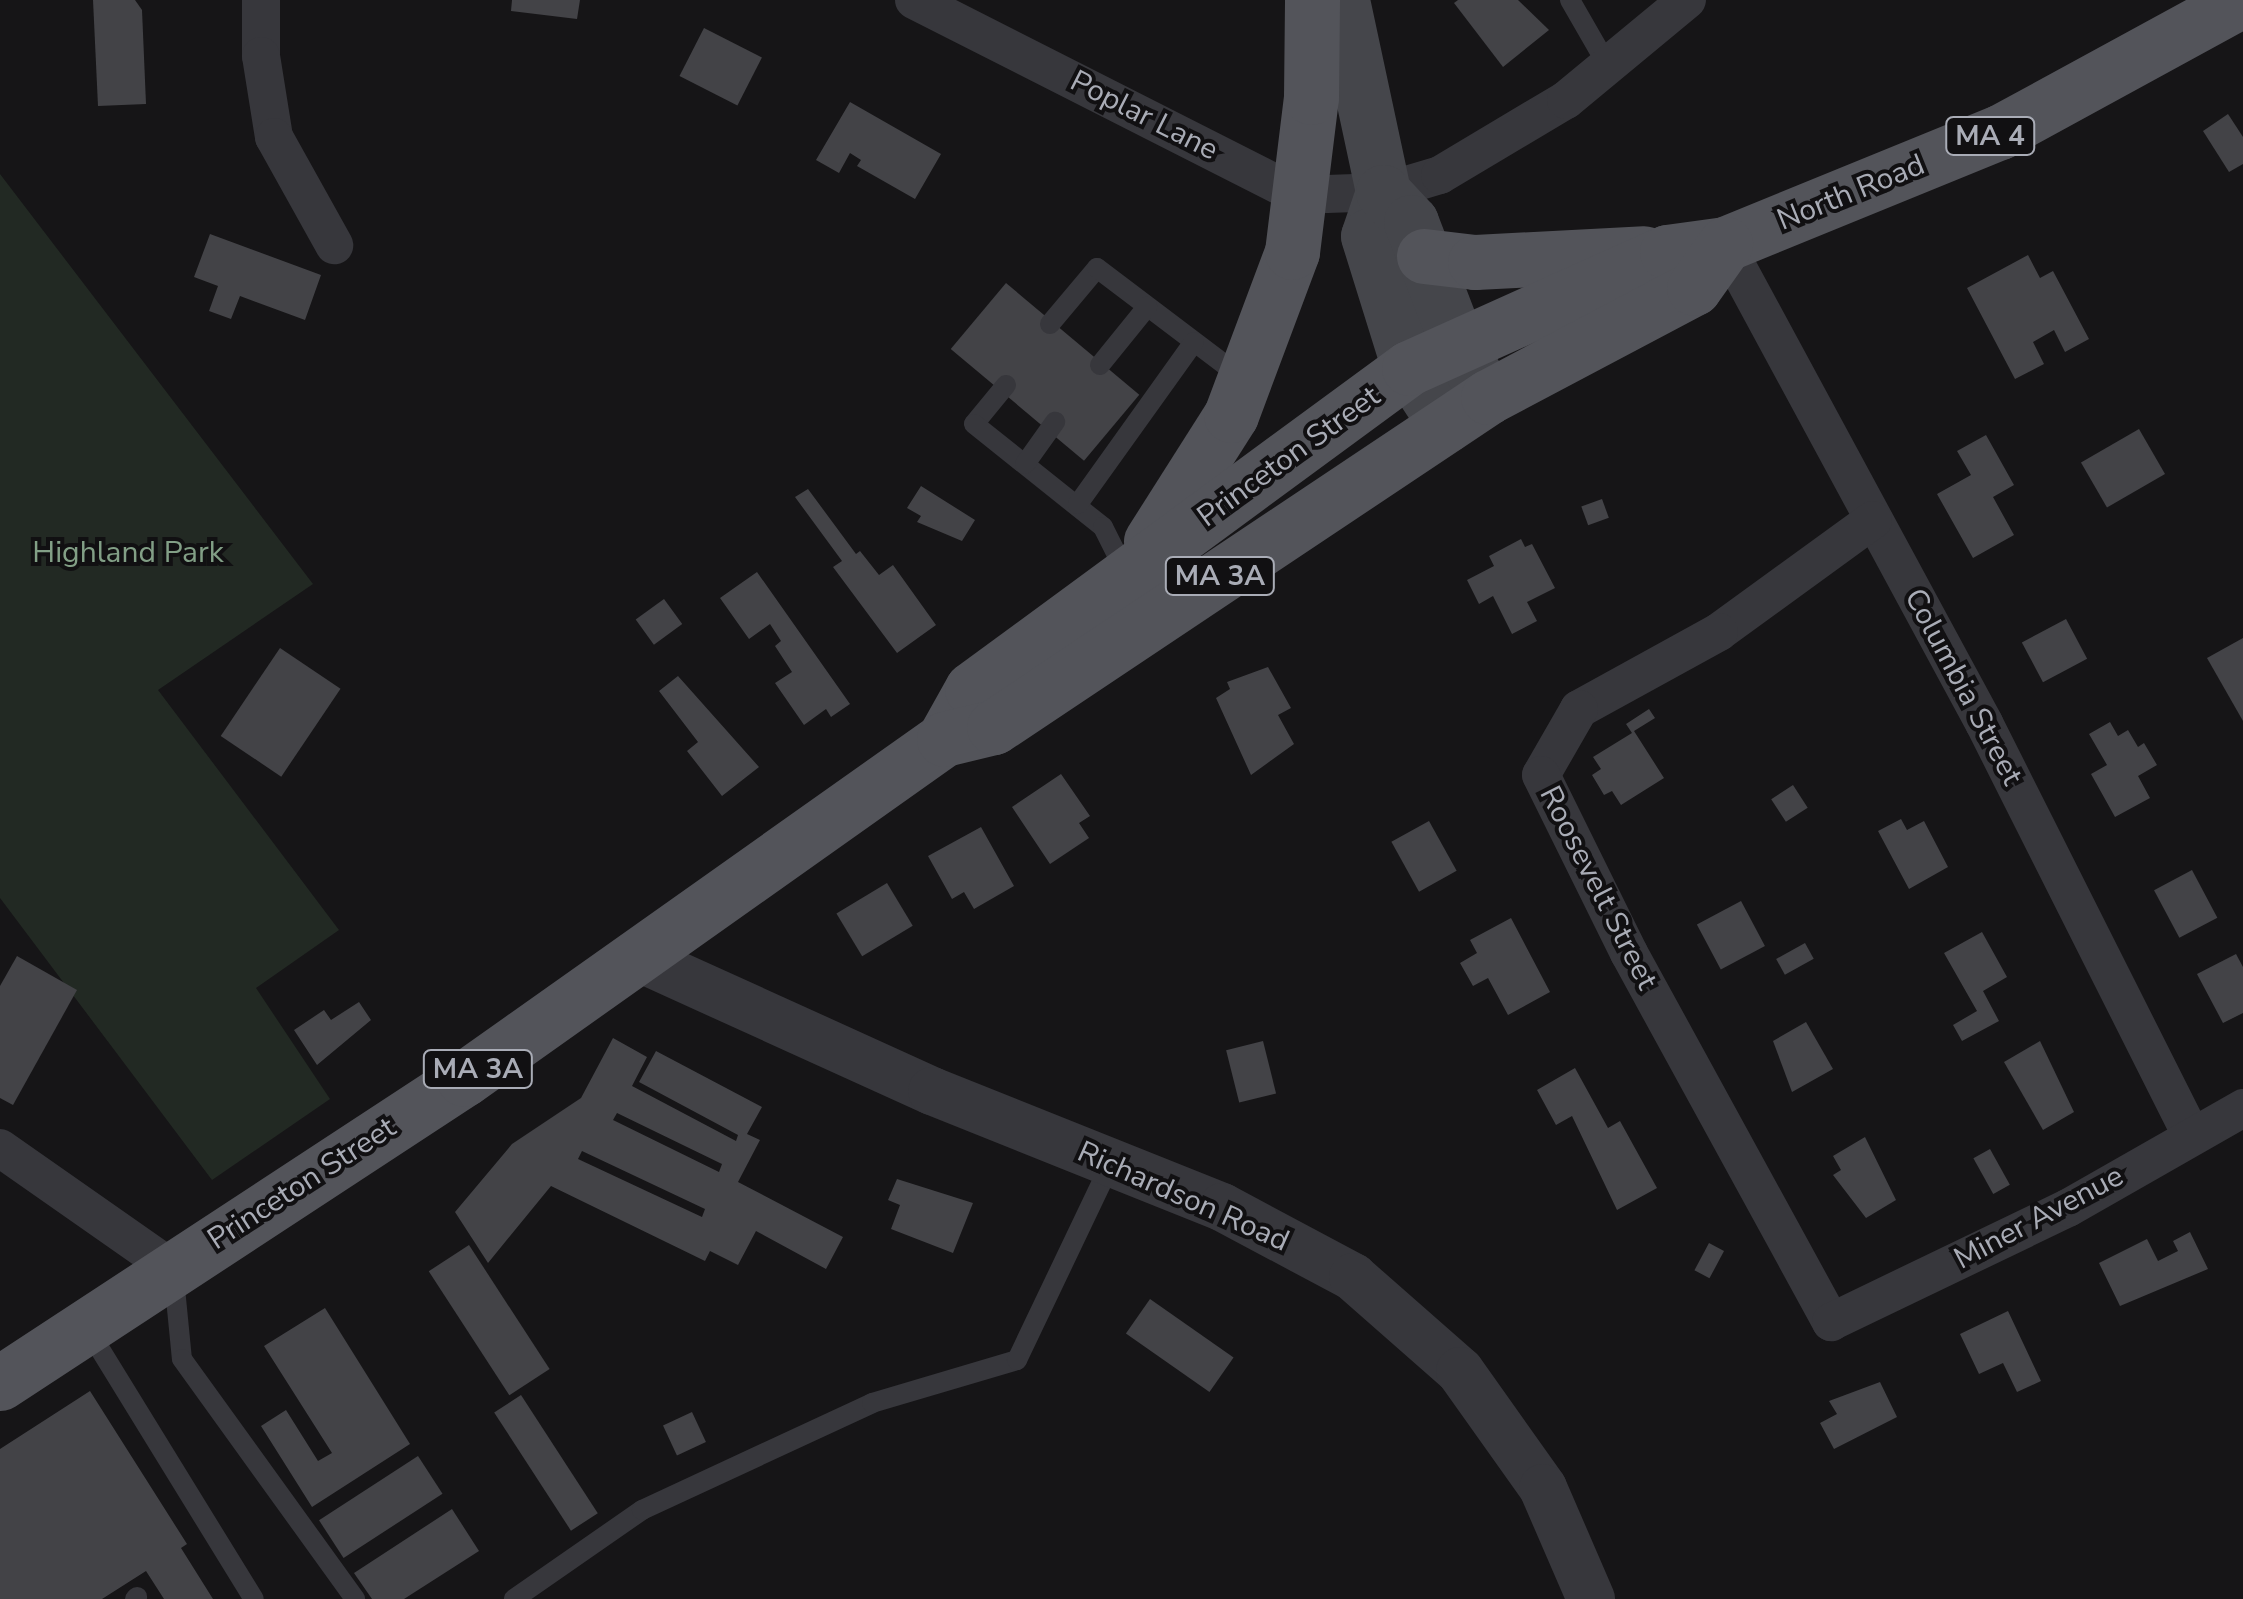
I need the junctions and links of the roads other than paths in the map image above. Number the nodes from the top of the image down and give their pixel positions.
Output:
1 (261, 0) edge
2 (914, 0) edge
3 (1312, 0) edge
4 (1342, 0) edge
5 (1570, 0) edge
6 (1687, 0) edge
7 (2242, 0) edge
8 (1608, 66) junction
9 (1383, 192) junction
10 (1299, 195) junction
11 (1726, 244) junction
12 (334, 245) dead end
13 (1667, 252) junction
14 (1424, 256) junction
15 (1147, 307) junction
16 (1050, 324) dead end
17 (1194, 342) junction
18 (1459, 348) junction
19 (1100, 365) dead end
20 (1409, 368) junction
21 (1244, 379) junction
22 (1006, 385) dead end
23 (1467, 411) junction
24 (1055, 422) dead end
25 (1025, 464) junction
26 (1078, 504) junction
27 (1874, 520) junction
28 (1128, 575) junction
29 (944, 738) junction
30 (640, 958) junction
31 (2243, 1108) edge
32 (2190, 1134) junction
33 (0, 1148) edge
34 (1110, 1163) junction
35 (173, 1269) junction
36 (1831, 1322) joint
37 (86, 1326) junction
38 (0, 1383) edge
39 (250, 1593) edge
40 (355, 1599) edge
41 (514, 1599) edge
42 (1592, 1599) edge

1 - 12 street
2 - 10 street, Poplar Lane
3 - 10 main road, MA 3A
4 - 9 main road, Princeton Street
5 - 8 lane
6 - 8 street, Poplar Lane
7 - 11 main road, North Road / MA 4
8 - 9 street, Poplar Lane
9 - 10 street, Poplar Lane
9 - 14 main road, Princeton Street
9 - 20 main road, Princeton Street
10 - 21 main road, MA 3A
11 - 13 main road, North Road / MA 4
11 - 23 main road
11 - 27 street, Columbia Street
13 - 14 main road
13 - 18 main road, North Road / MA 4
14 - 18 main road, Princeton Street
15 - 16 lane
15 - 17 lane
15 - 19 lane
17 - 21 lane
17 - 26 lane
18 - 20 main road, North Road / MA 4
18 - 23 main road, Princeton Street
20 - 23 main road, Princeton Street
20 - 28 main road, Princeton Street / MA 4
21 - 28 main road, MA 3A
22 - 25 lane
23 - 29 main road, Princeton Street / MA 3A
24 - 25 lane
25 - 26 lane
26 - 28 lane
27 - 32 street, Columbia Street
27 - 36 street, Roosevelt Street
28 - 29 main road, Princeton Street / MA 3A
29 - 30 main road, Princeton Street / MA 3A
30 - 34 street, Richardson Road
30 - 35 main road, Princeton Street / MA 3A
31 - 32 street, Miner Avenue
32 - 36 street, Miner Avenue
33 - 35 street
34 - 41 lane
34 - 42 street, Richardson Road
35 - 37 main road, Princeton Street / MA 3A
35 - 40 lane
37 - 38 main road, Princeton Street / MA 3A
37 - 39 lane

